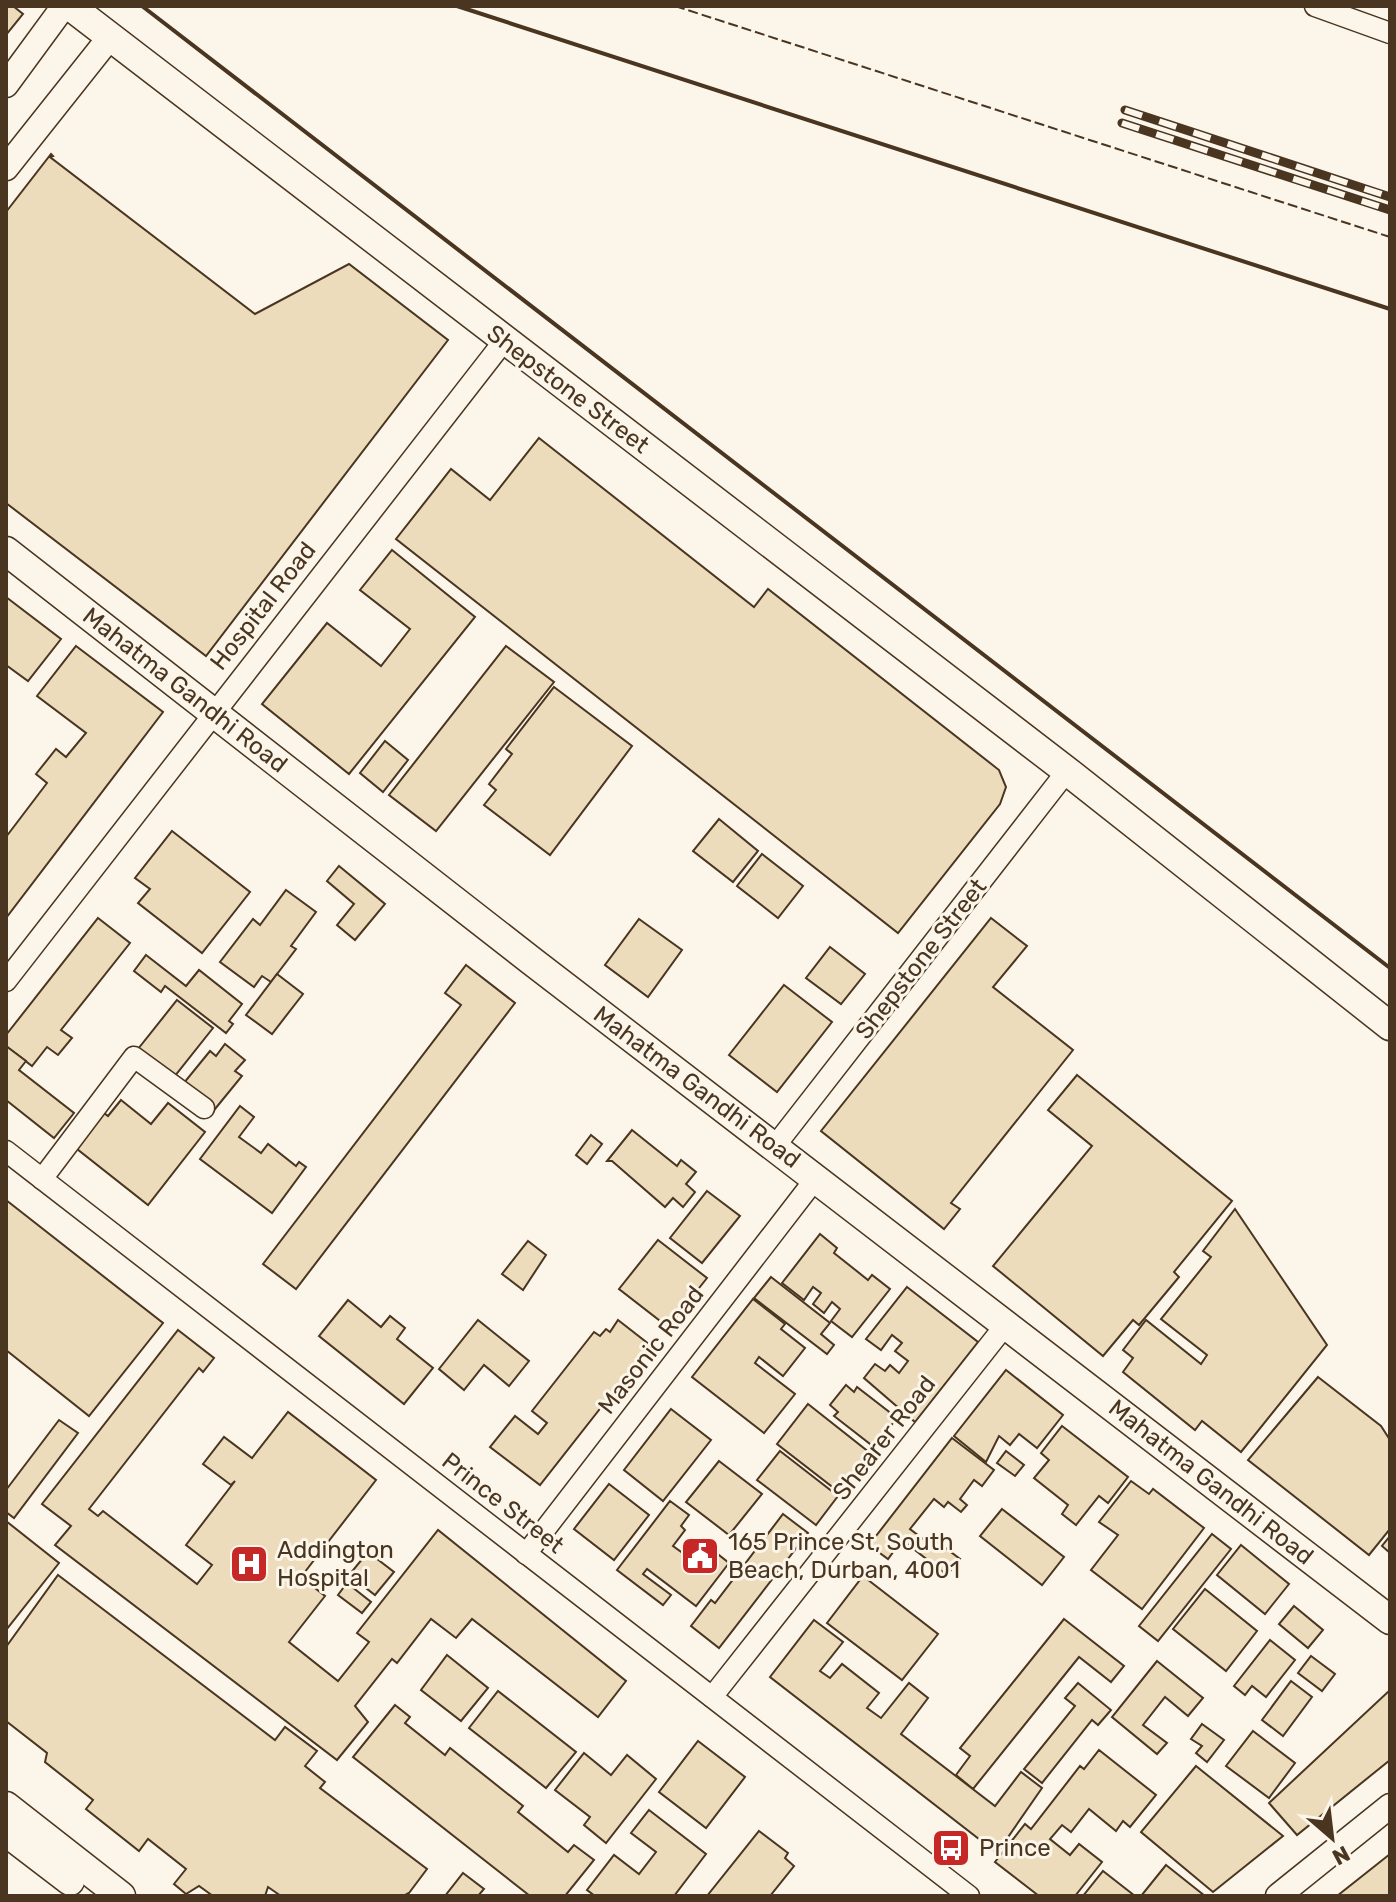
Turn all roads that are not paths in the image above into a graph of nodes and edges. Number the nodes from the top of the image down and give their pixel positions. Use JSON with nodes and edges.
{"nodes":[{"id":1,"x":67,"y":6,"type":"edge"},
{"id":2,"x":1315,"y":6,"type":"edge"},
{"id":3,"x":1387,"y":29,"type":"edge"},
{"id":4,"x":110,"y":37,"type":"junction"},
{"id":5,"x":6,"y":85,"type":"edge"},
{"id":6,"x":9,"y":159,"type":"edge"},
{"id":7,"x":504,"y":341,"type":"junction"},
{"id":8,"x":6,"y":551,"type":"edge"},
{"id":9,"x":212,"y":712,"type":"junction"},
{"id":10,"x":1067,"y":771,"type":"junction"},
{"id":11,"x":6,"y":981,"type":"edge"},
{"id":12,"x":1390,"y":1026,"type":"edge"},
{"id":13,"x":204,"y":1108,"type":"dead end"},
{"id":14,"x":775,"y":1146,"type":"junction"},
{"id":15,"x":6,"y":1151,"type":"edge"},
{"id":16,"x":816,"y":1178,"type":"junction"},
{"id":17,"x":42,"y":1179,"type":"junction"},
{"id":18,"x":1007,"y":1323,"type":"junction"},
{"id":19,"x":526,"y":1554,"type":"junction"},
{"id":20,"x":1390,"y":1620,"type":"edge"},
{"id":21,"x":712,"y":1697,"type":"junction"},
{"id":22,"x":6,"y":1806,"type":"edge"},
{"id":23,"x":1390,"y":1806,"type":"edge"},
{"id":24,"x":6,"y":1832,"type":"edge"},
{"id":25,"x":89,"y":1896,"type":"edge"},
{"id":26,"x":121,"y":1896,"type":"edge"},
{"id":27,"x":969,"y":1896,"type":"edge"},
{"id":28,"x":1278,"y":1896,"type":"edge"}],
"edges":[{"from":1,"to":4,"type":"main road","name":"Shepstone Street"},
{"from":1,"to":5,"type":"street"},
{"from":2,"to":3,"type":"street"},
{"from":4,"to":6,"type":"street"},
{"from":4,"to":7,"type":"main road","name":"Shepstone Street"},
{"from":7,"to":9,"type":"street","name":"Hospital Road"},
{"from":7,"to":10,"type":"main road","name":"Shepstone Street"},
{"from":8,"to":9,"type":"main road","name":"Mahatma Gandhi Road"},
{"from":9,"to":11,"type":"street","name":"Hospital Road"},
{"from":9,"to":14,"type":"main road","name":"Mahatma Gandhi Road"},
{"from":10,"to":12,"type":"main road","name":"Shepstone Street"},
{"from":10,"to":14,"type":"street","name":"Shepstone Street"},
{"from":13,"to":17,"type":"street"},
{"from":14,"to":16,"type":"main road","name":"Mahatma Gandhi Road"},
{"from":15,"to":17,"type":"street","name":"Prince Street"},
{"from":16,"to":18,"type":"main road","name":"Mahatma Gandhi Road"},
{"from":16,"to":19,"type":"street","name":"Masonic Road"},
{"from":17,"to":19,"type":"street","name":"Prince Street"},
{"from":18,"to":20,"type":"main road","name":"Mahatma Gandhi Road"},
{"from":18,"to":21,"type":"street","name":"Shearer Road"},
{"from":19,"to":21,"type":"street","name":"Prince Street"},
{"from":21,"to":27,"type":"street","name":"Prince Street"},
{"from":22,"to":26,"type":"main road"},
{"from":23,"to":28,"type":"street"},
{"from":24,"to":25,"type":"main road"}]}
